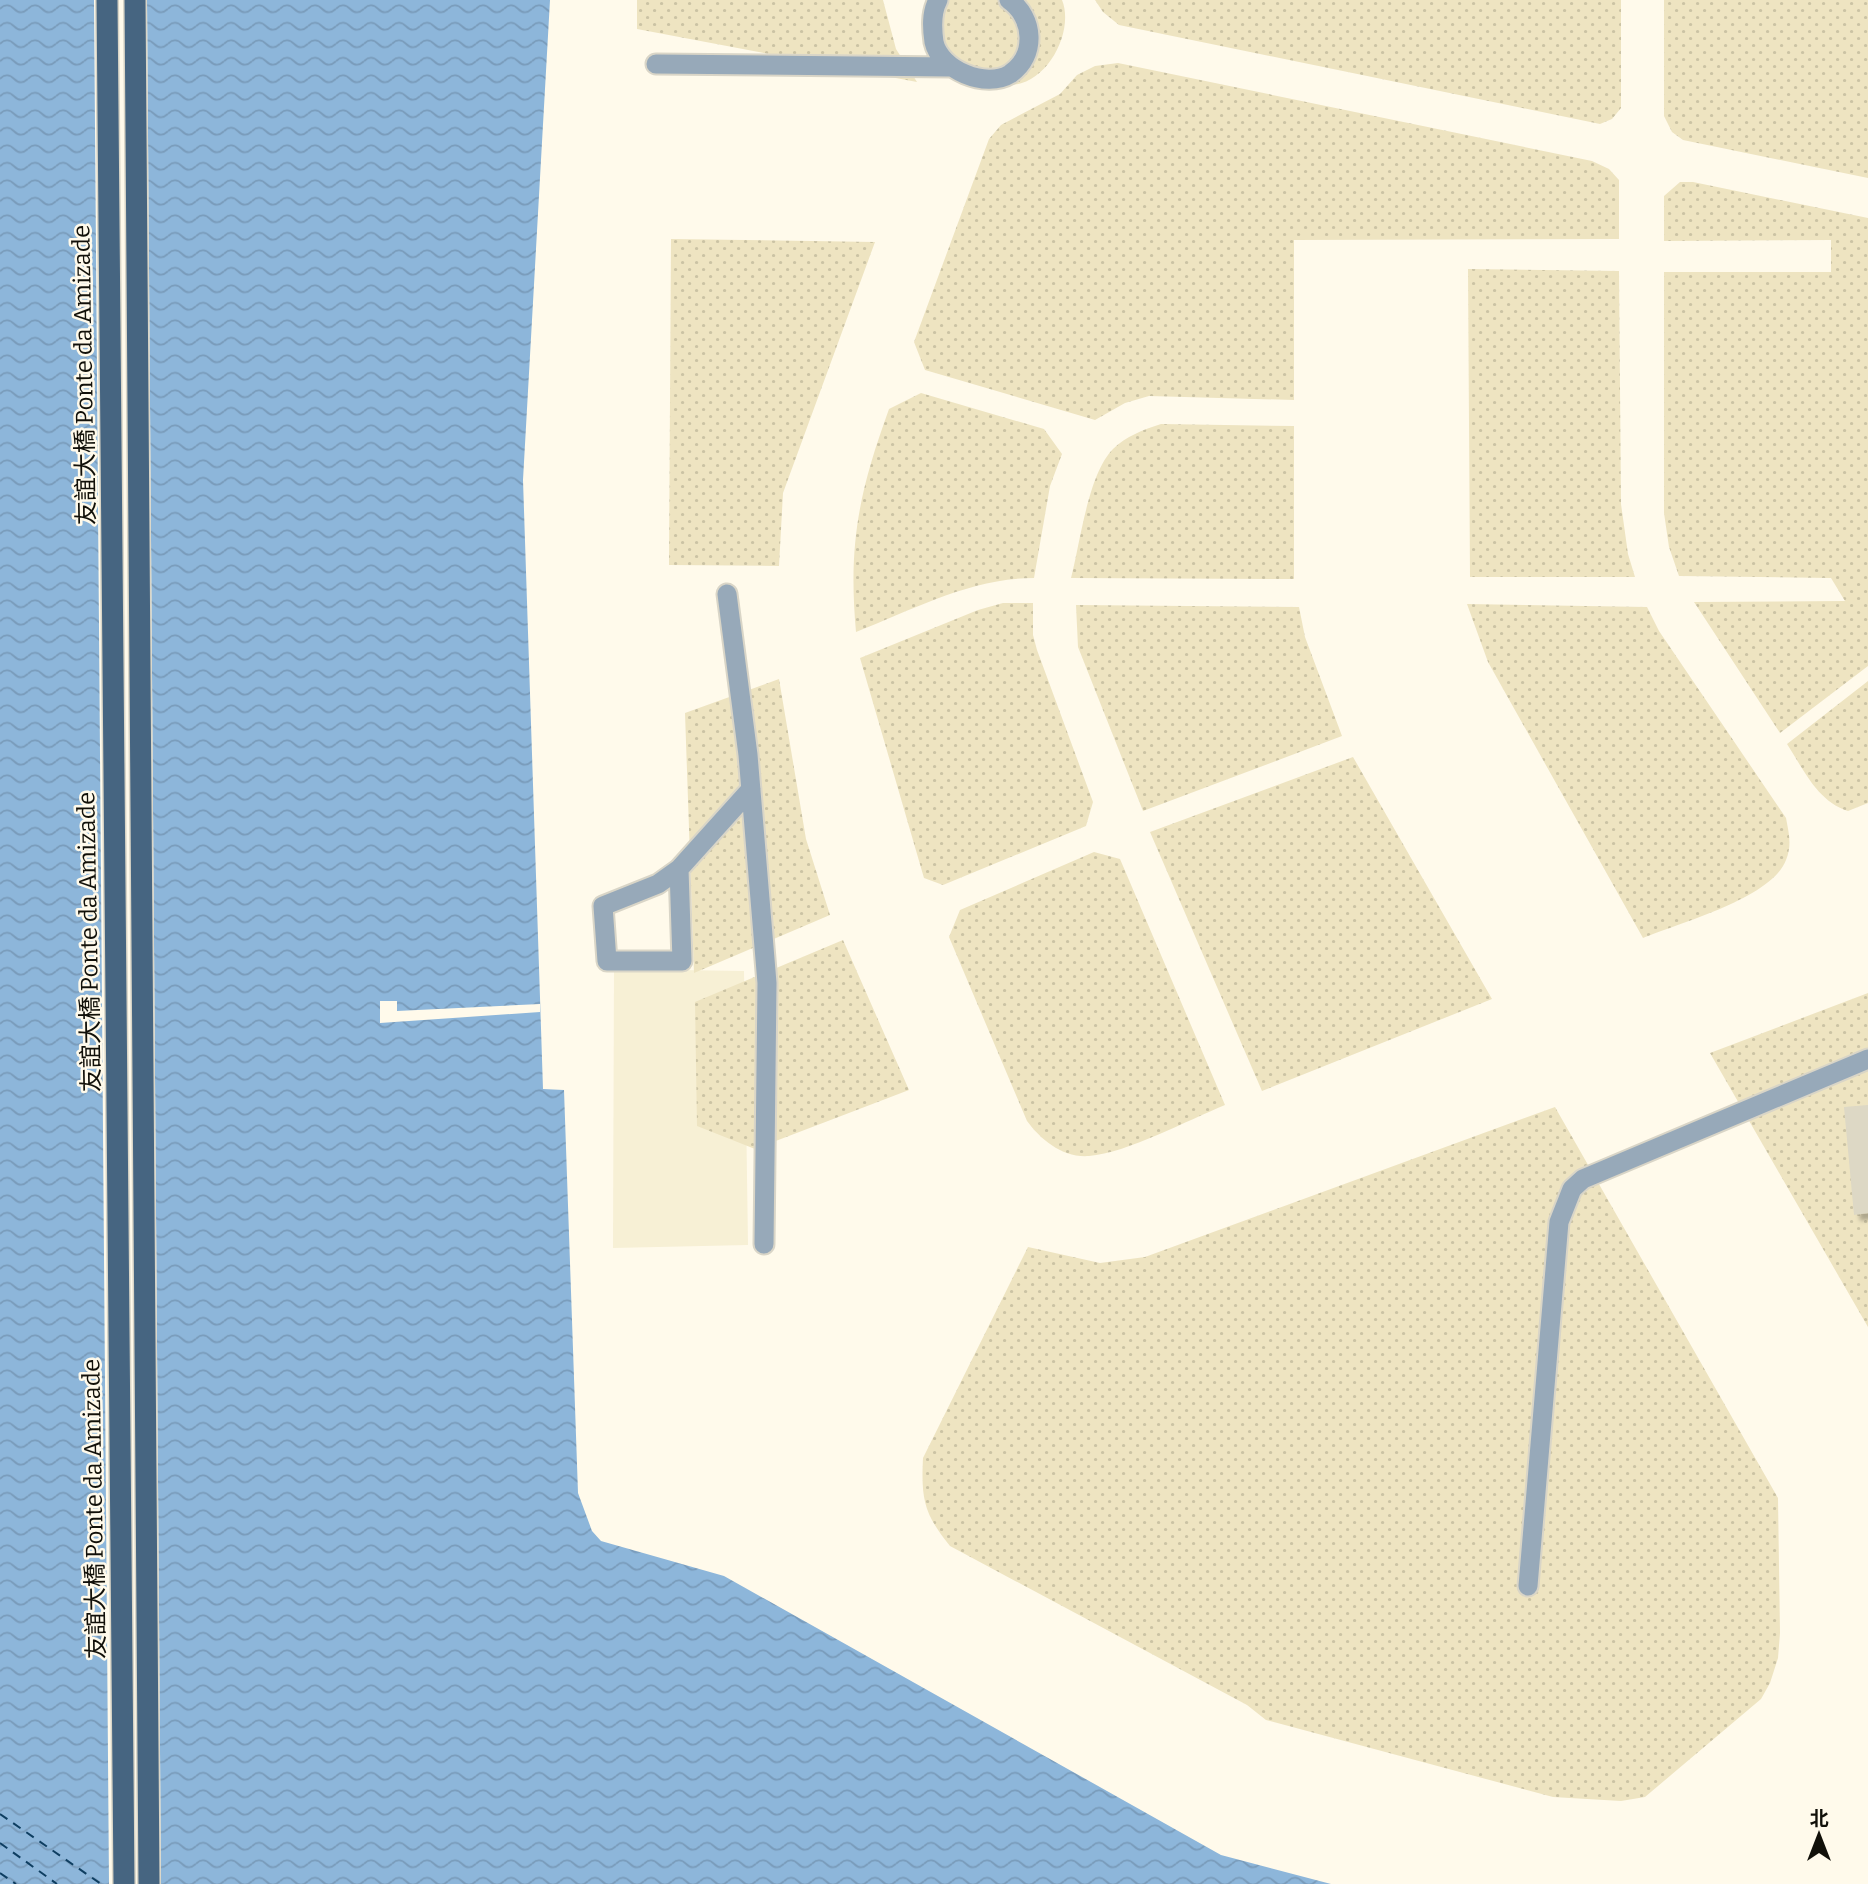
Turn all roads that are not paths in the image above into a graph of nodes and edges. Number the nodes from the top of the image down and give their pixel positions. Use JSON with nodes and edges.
{"nodes":[{"id":1,"x":107,"y":0,"type":"edge"},
{"id":2,"x":135,"y":0,"type":"edge"},
{"id":3,"x":939,"y":0,"type":"edge"},
{"id":4,"x":1009,"y":0,"type":"edge"},
{"id":5,"x":656,"y":64,"type":"dead end"},
{"id":6,"x":950,"y":67,"type":"junction"},
{"id":7,"x":727,"y":594,"type":"dead end"},
{"id":8,"x":751,"y":789,"type":"junction"},
{"id":9,"x":679,"y":869,"type":"junction"},
{"id":10,"x":1868,"y":1059,"type":"edge"},
{"id":11,"x":764,"y":1244,"type":"dead end"},
{"id":12,"x":1528,"y":1586,"type":"dead end"},
{"id":13,"x":124,"y":1884,"type":"edge"},
{"id":14,"x":149,"y":1884,"type":"edge"}],
"edges":[{"from":1,"to":13,"type":"main road","name":"友誼大橋 Ponte da Amizade"},
{"from":2,"to":14,"type":"main road","name":"友誼大橋 Ponte da Amizade"},
{"from":3,"to":6,"type":"street"},
{"from":4,"to":6,"type":"street"},
{"from":5,"to":6,"type":"street"},
{"from":7,"to":8,"type":"street"},
{"from":8,"to":9,"type":"street"},
{"from":8,"to":11,"type":"street"},
{"from":9,"to":9,"type":"street"},
{"from":10,"to":12,"type":"street"}]}
